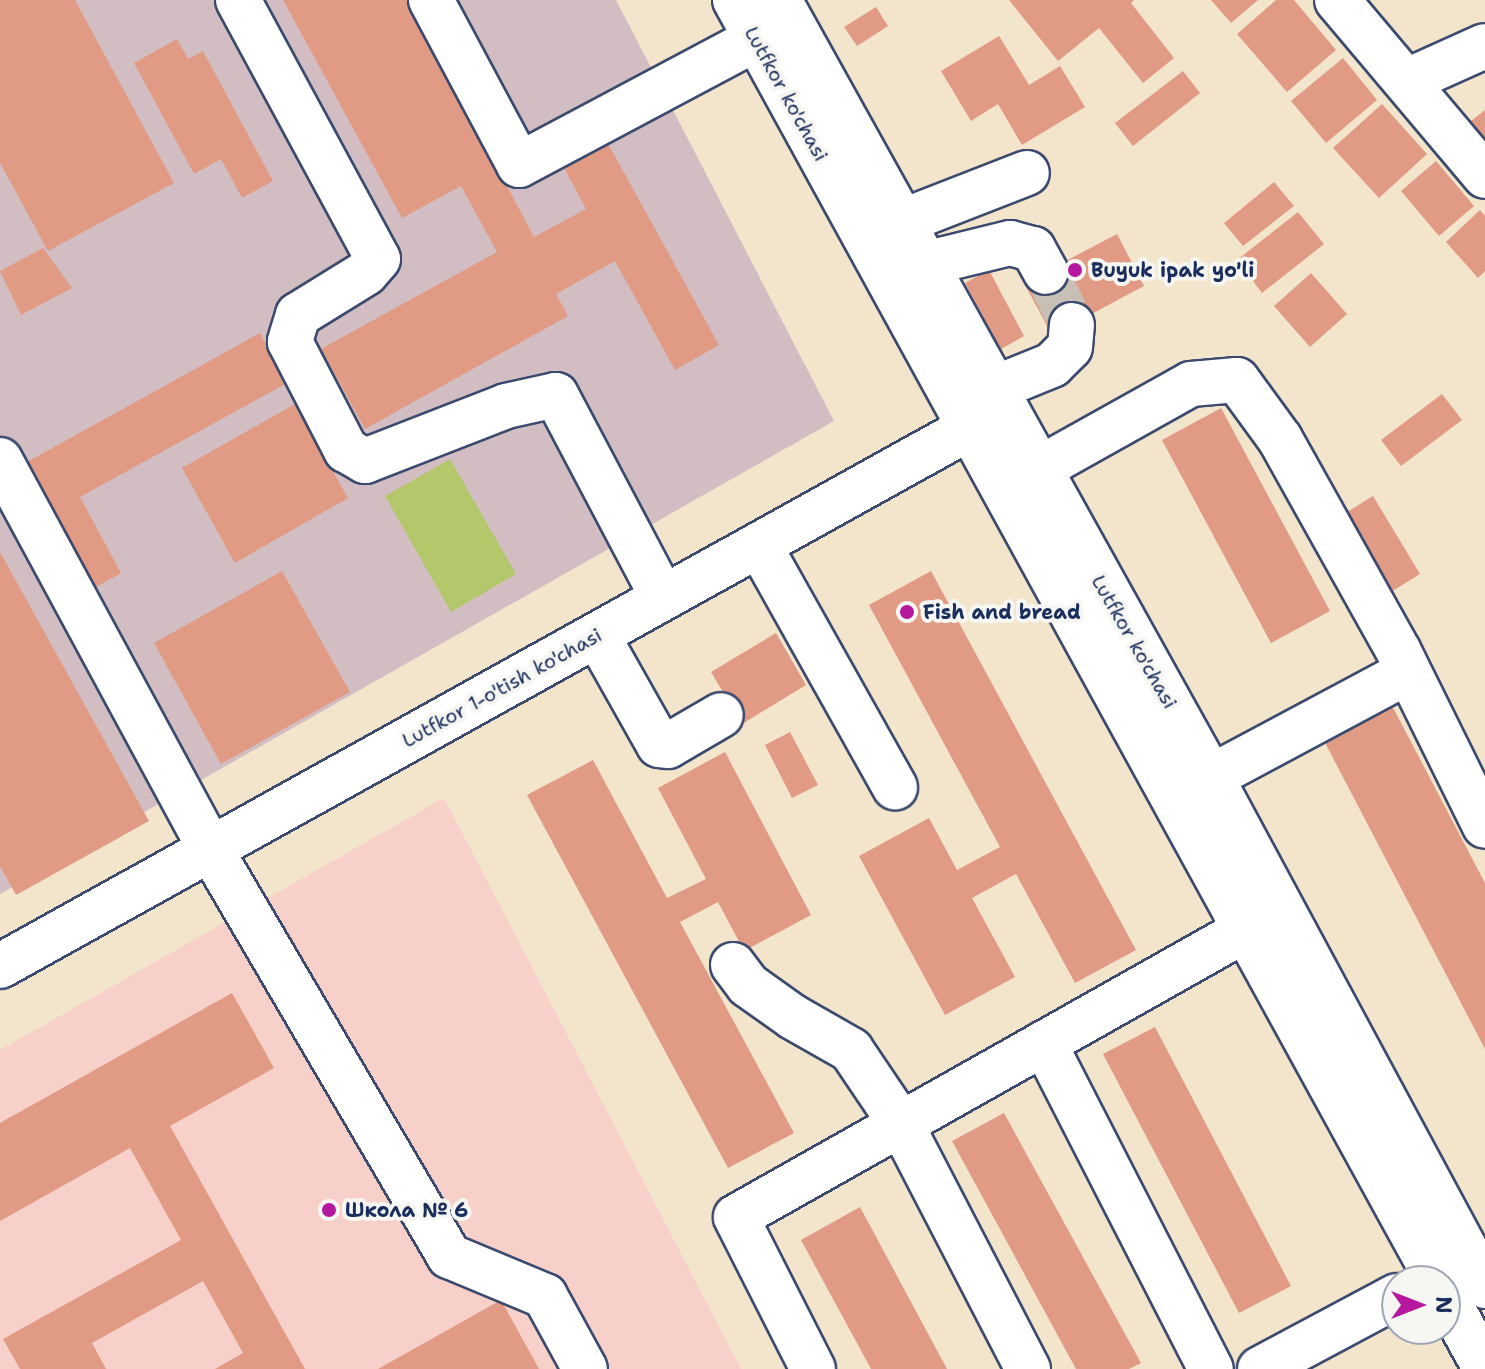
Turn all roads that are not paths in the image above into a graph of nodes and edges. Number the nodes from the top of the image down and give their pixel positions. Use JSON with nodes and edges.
{"nodes":[{"id":1,"x":238,"y":0,"type":"edge"},
{"id":2,"x":431,"y":0,"type":"edge"},
{"id":3,"x":735,"y":0,"type":"edge"},
{"id":4,"x":779,"y":0,"type":"edge"},
{"id":5,"x":1337,"y":0,"type":"edge"},
{"id":6,"x":756,"y":39,"type":"junction"},
{"id":7,"x":1485,"y":46,"type":"edge"},
{"id":8,"x":1407,"y":81,"type":"junction"},
{"id":9,"x":1027,"y":173,"type":"dead end"},
{"id":10,"x":1485,"y":176,"type":"edge"},
{"id":11,"x":901,"y":222,"type":"junction"},
{"id":12,"x":924,"y":264,"type":"junction"},
{"id":13,"x":1046,"y":272,"type":"tunnel mouth"},
{"id":14,"x":1072,"y":325,"type":"dead end"},
{"id":15,"x":988,"y":409,"type":"junction"},
{"id":16,"x":0,"y":460,"type":"edge"},
{"id":17,"x":1037,"y":470,"type":"junction"},
{"id":18,"x":759,"y":545,"type":"junction"},
{"id":19,"x":663,"y":598,"type":"junction"},
{"id":20,"x":597,"y":635,"type":"junction"},
{"id":21,"x":1408,"y":672,"type":"junction"},
{"id":22,"x":721,"y":715,"type":"dead end"},
{"id":23,"x":1211,"y":777,"type":"junction"},
{"id":24,"x":895,"y":787,"type":"dead end"},
{"id":25,"x":1485,"y":826,"type":"edge"},
{"id":26,"x":211,"y":850,"type":"junction"},
{"id":27,"x":1261,"y":921,"type":"junction"},
{"id":28,"x":733,"y":965,"type":"dead end"},
{"id":29,"x":0,"y":966,"type":"edge"},
{"id":30,"x":1044,"y":1043,"type":"junction"},
{"id":31,"x":901,"y":1124,"type":"junction"},
{"id":32,"x":1437,"y":1265,"type":"edge"},
{"id":33,"x":1461,"y":1315,"type":"edge"},
{"id":34,"x":1381,"y":1318,"type":"edge"},
{"id":35,"x":1485,"y":1368,"type":"edge"},
{"id":36,"x":585,"y":1369,"type":"edge"},
{"id":37,"x":813,"y":1369,"type":"edge"},
{"id":38,"x":1028,"y":1369,"type":"edge"},
{"id":39,"x":1211,"y":1369,"type":"edge"},
{"id":40,"x":1260,"y":1369,"type":"edge"}],
"edges":[{"from":1,"to":19,"type":"main road"},
{"from":2,"to":6,"type":"main road"},
{"from":3,"to":6,"type":"main road","name":"Lutfkor ko'chasi"},
{"from":4,"to":11,"type":"main road","name":"Lutfkor ko'chasi"},
{"from":5,"to":8,"type":"main road"},
{"from":6,"to":15,"type":"main road","name":"Lutfkor ko'chasi"},
{"from":7,"to":8,"type":"main road"},
{"from":8,"to":10,"type":"main road"},
{"from":9,"to":11,"type":"main road"},
{"from":11,"to":12,"type":"main road","name":"Lutfkor ko'chasi"},
{"from":12,"to":13,"type":"main road"},
{"from":12,"to":15,"type":"main road","name":"Lutfkor ko'chasi"},
{"from":14,"to":15,"type":"main road","name":"Lutfkor 1-o'tish ko'chasi"},
{"from":15,"to":17,"type":"main road","name":"Lutfkor ko'chasi"},
{"from":15,"to":18,"type":"main road","name":"Lutfkor 1-o'tish ko'chasi"},
{"from":15,"to":27,"type":"main road","name":"Lutfkor ko'chasi"},
{"from":16,"to":26,"type":"main road"},
{"from":17,"to":21,"type":"main road"},
{"from":17,"to":23,"type":"main road","name":"Lutfkor ko'chasi"},
{"from":18,"to":19,"type":"main road","name":"Lutfkor 1-o'tish ko'chasi"},
{"from":18,"to":24,"type":"main road"},
{"from":19,"to":20,"type":"main road","name":"Lutfkor 1-o'tish ko'chasi"},
{"from":20,"to":22,"type":"main road"},
{"from":20,"to":26,"type":"main road","name":"Lutfkor 1-o'tish ko'chasi"},
{"from":21,"to":23,"type":"main road"},
{"from":21,"to":25,"type":"main road"},
{"from":23,"to":27,"type":"main road","name":"Lutfkor ko'chasi"},
{"from":26,"to":29,"type":"main road","name":"Lutfkor 1-o'tish ko'chasi"},
{"from":26,"to":36,"type":"main road"},
{"from":27,"to":30,"type":"main road"},
{"from":27,"to":32,"type":"main road","name":"Lutfkor ko'chasi"},
{"from":28,"to":31,"type":"main road"},
{"from":30,"to":31,"type":"main road"},
{"from":30,"to":39,"type":"main road"},
{"from":31,"to":37,"type":"main road"},
{"from":31,"to":38,"type":"main road"},
{"from":33,"to":35,"type":"main road","name":"Lutfkor ko'chasi"},
{"from":34,"to":40,"type":"main road"}]}
